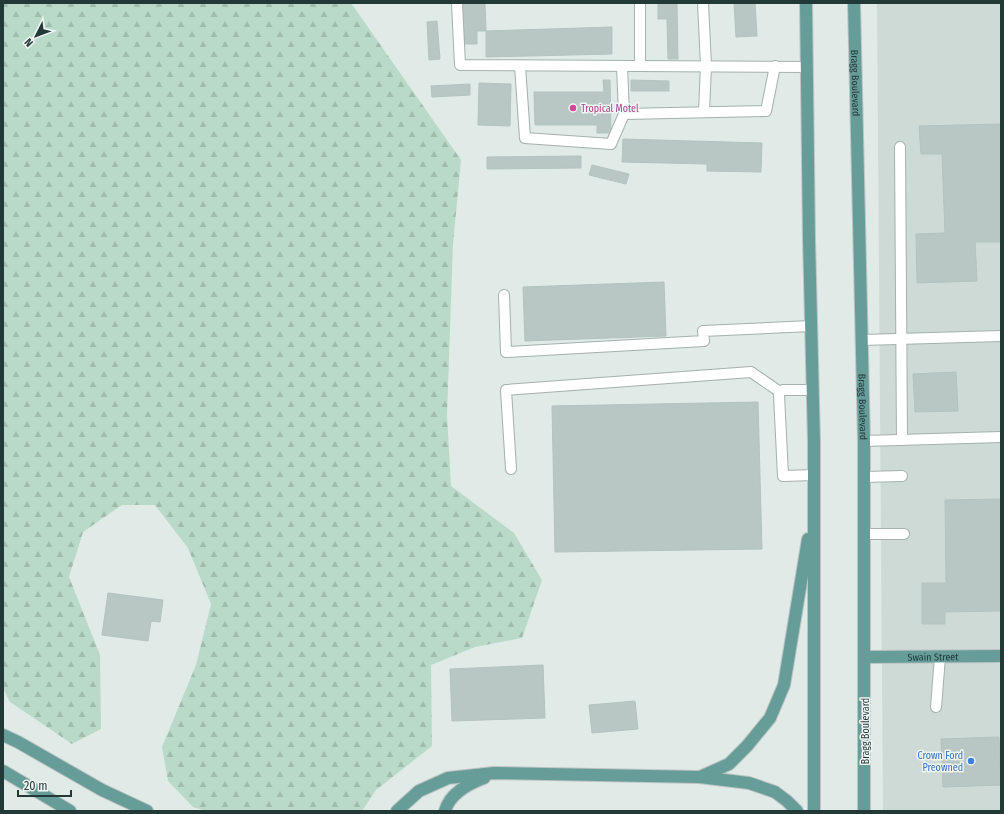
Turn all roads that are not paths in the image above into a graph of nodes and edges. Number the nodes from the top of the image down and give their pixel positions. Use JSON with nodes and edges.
{"nodes":[{"id":1,"x":457,"y":3,"type":"edge"},
{"id":2,"x":640,"y":3,"type":"edge"},
{"id":3,"x":703,"y":3,"type":"edge"},
{"id":4,"x":806,"y":3,"type":"edge"},
{"id":5,"x":854,"y":3,"type":"edge"},
{"id":6,"x":520,"y":66,"type":"junction"},
{"id":7,"x":622,"y":66,"type":"junction"},
{"id":8,"x":640,"y":66,"type":"junction"},
{"id":9,"x":706,"y":66,"type":"junction"},
{"id":10,"x":775,"y":66,"type":"junction"},
{"id":11,"x":806,"y":66,"type":"junction"},
{"id":12,"x":704,"y":112,"type":"junction"},
{"id":13,"x":624,"y":114,"type":"junction"},
{"id":14,"x":900,"y":147,"type":"dead end"},
{"id":15,"x":504,"y":295,"type":"dead end"},
{"id":16,"x":811,"y":326,"type":"junction"},
{"id":17,"x":1001,"y":336,"type":"edge"},
{"id":18,"x":901,"y":339,"type":"junction"},
{"id":19,"x":862,"y":340,"type":"junction"},
{"id":20,"x":813,"y":390,"type":"junction"},
{"id":21,"x":780,"y":392,"type":"junction"},
{"id":22,"x":1001,"y":437,"type":"edge"},
{"id":23,"x":902,"y":440,"type":"junction"},
{"id":24,"x":864,"y":441,"type":"junction"},
{"id":25,"x":511,"y":469,"type":"dead end"},
{"id":26,"x":814,"y":475,"type":"junction"},
{"id":27,"x":902,"y":476,"type":"dead end"},
{"id":28,"x":865,"y":477,"type":"junction"},
{"id":29,"x":814,"y":505,"type":"junction"},
{"id":30,"x":865,"y":534,"type":"junction"},
{"id":31,"x":904,"y":534,"type":"dead end"},
{"id":32,"x":1001,"y":656,"type":"edge"},
{"id":33,"x":940,"y":657,"type":"junction"},
{"id":34,"x":865,"y":658,"type":"junction"},
{"id":35,"x":936,"y":707,"type":"dead end"},
{"id":36,"x":3,"y":735,"type":"edge"},
{"id":37,"x":3,"y":771,"type":"edge"},
{"id":38,"x":494,"y":773,"type":"junction"},
{"id":39,"x":699,"y":777,"type":"junction"},
{"id":40,"x":56,"y":808,"type":"edge"},
{"id":41,"x":70,"y":811,"type":"edge"},
{"id":42,"x":147,"y":811,"type":"edge"},
{"id":43,"x":397,"y":811,"type":"edge"},
{"id":44,"x":445,"y":811,"type":"edge"},
{"id":45,"x":797,"y":811,"type":"edge"},
{"id":46,"x":814,"y":811,"type":"edge"},
{"id":47,"x":864,"y":811,"type":"edge"}],
"edges":[{"from":1,"to":6,"type":"lane"},
{"from":2,"to":8,"type":"lane"},
{"from":3,"to":9,"type":"lane"},
{"from":4,"to":11,"type":"main road"},
{"from":5,"to":19,"type":"main road","name":"Bragg Boulevard"},
{"from":6,"to":7,"type":"lane"},
{"from":6,"to":13,"type":"lane"},
{"from":7,"to":8,"type":"lane"},
{"from":7,"to":13,"type":"lane"},
{"from":8,"to":9,"type":"lane"},
{"from":9,"to":10,"type":"lane"},
{"from":9,"to":12,"type":"lane"},
{"from":10,"to":11,"type":"lane"},
{"from":10,"to":12,"type":"lane"},
{"from":11,"to":16,"type":"main road"},
{"from":12,"to":13,"type":"lane"},
{"from":14,"to":18,"type":"lane"},
{"from":15,"to":16,"type":"lane"},
{"from":16,"to":20,"type":"main road"},
{"from":17,"to":18,"type":"lane"},
{"from":18,"to":19,"type":"lane"},
{"from":18,"to":23,"type":"lane"},
{"from":19,"to":24,"type":"main road","name":"Bragg Boulevard"},
{"from":20,"to":21,"type":"lane"},
{"from":20,"to":26,"type":"main road"},
{"from":21,"to":25,"type":"lane"},
{"from":21,"to":26,"type":"lane"},
{"from":22,"to":23,"type":"lane"},
{"from":23,"to":24,"type":"lane"},
{"from":24,"to":28,"type":"main road","name":"Bragg Boulevard"},
{"from":26,"to":29,"type":"main road"},
{"from":27,"to":28,"type":"lane"},
{"from":28,"to":30,"type":"main road","name":"Bragg Boulevard"},
{"from":29,"to":39,"type":"main road"},
{"from":29,"to":46,"type":"main road"},
{"from":30,"to":31,"type":"lane"},
{"from":30,"to":34,"type":"main road","name":"Bragg Boulevard"},
{"from":32,"to":33,"type":"main road","name":"Swain Street"},
{"from":33,"to":34,"type":"main road","name":"Swain Street"},
{"from":33,"to":35,"type":"lane"},
{"from":34,"to":47,"type":"main road","name":"Bragg Boulevard"},
{"from":36,"to":42,"type":"main road"},
{"from":37,"to":40,"type":"main road"},
{"from":38,"to":39,"type":"main road"},
{"from":38,"to":43,"type":"main road"},
{"from":38,"to":44,"type":"main road"},
{"from":39,"to":45,"type":"main road"},
{"from":40,"to":41,"type":"main road"}]}
